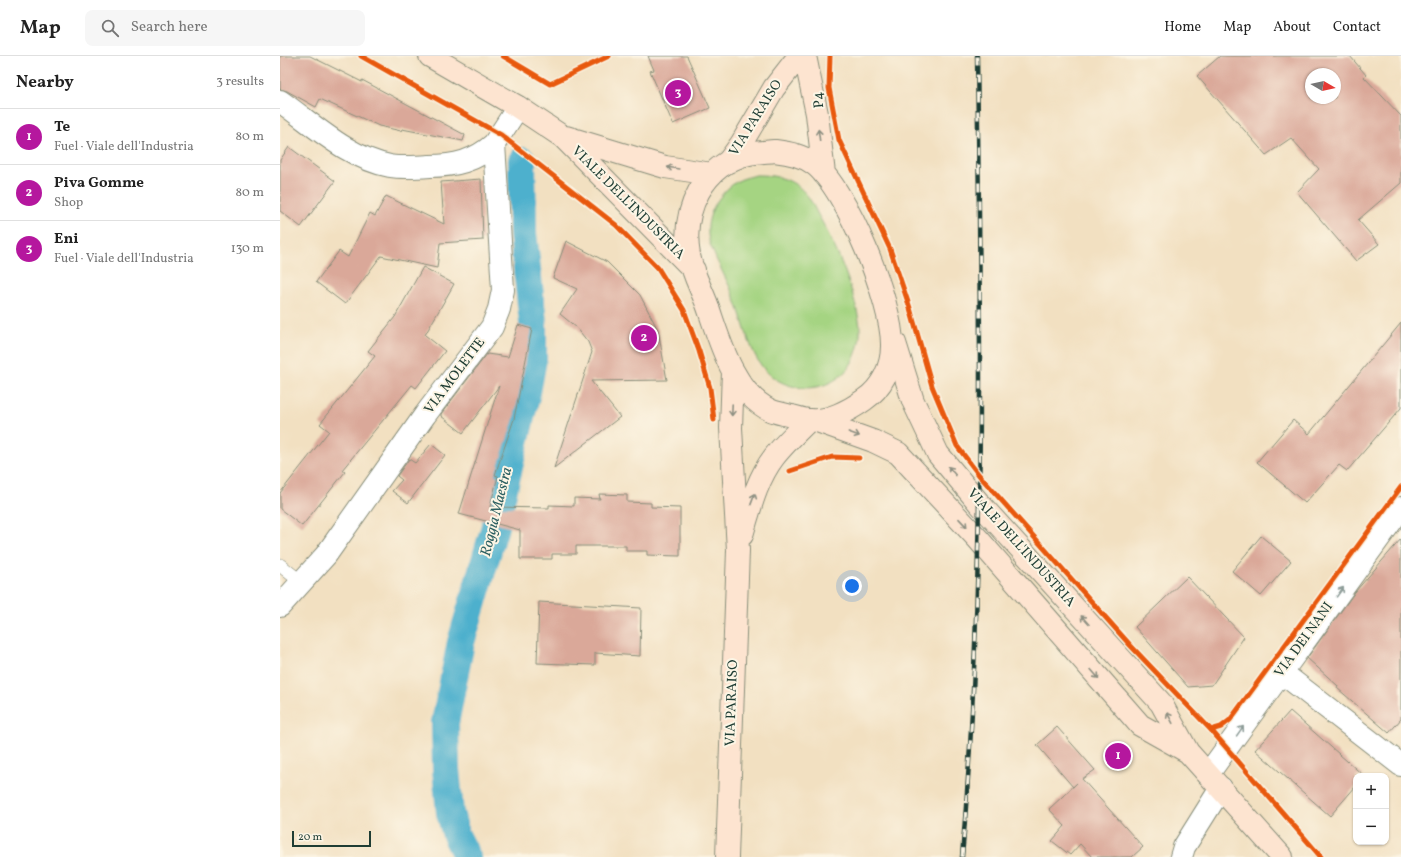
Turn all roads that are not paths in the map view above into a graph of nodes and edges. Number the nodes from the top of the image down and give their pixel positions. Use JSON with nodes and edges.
{"nodes":[{"id":1,"x":430,"y":56,"type":"edge"},
{"id":2,"x":799,"y":56,"type":"edge"},
{"id":3,"x":805,"y":56,"type":"edge"},
{"id":4,"x":280,"y":101,"type":"edge"},
{"id":5,"x":518,"y":107,"type":"junction"},
{"id":6,"x":563,"y":137,"type":"junction"},
{"id":7,"x":494,"y":144,"type":"junction"},
{"id":8,"x":720,"y":168,"type":"junction"},
{"id":9,"x":824,"y":174,"type":"junction"},
{"id":10,"x":694,"y":270,"type":"junction"},
{"id":11,"x":890,"y":323,"type":"junction"},
{"id":12,"x":733,"y":371,"type":"junction"},
{"id":13,"x":813,"y":421,"type":"junction"},
{"id":14,"x":1401,"y":508,"type":"edge"},
{"id":15,"x":738,"y":550,"type":"junction"},
{"id":16,"x":280,"y":565,"type":"edge"},
{"id":17,"x":301,"y":582,"type":"junction"},
{"id":18,"x":280,"y":606,"type":"edge"},
{"id":19,"x":1281,"y":672,"type":"junction"},
{"id":20,"x":1188,"y":752,"type":"junction"},
{"id":21,"x":1401,"y":765,"type":"edge"},
{"id":22,"x":1214,"y":781,"type":"junction"},
{"id":23,"x":727,"y":857,"type":"edge"},
{"id":24,"x":1181,"y":857,"type":"edge"},
{"id":25,"x":1282,"y":857,"type":"edge"}],
"edges":[{"from":1,"to":5,"type":"main road","name":"VIALE DELL'INDUSTRIA"},
{"from":2,"to":8,"type":"main road","name":"VIA PARAISO"},
{"from":9,"to":3,"type":"main road","one_way":true},
{"from":4,"to":7,"type":"street"},
{"from":5,"to":6,"type":"main road","name":"VIALE DELL'INDUSTRIA"},
{"from":5,"to":7,"type":"street"},
{"from":8,"to":6,"type":"main road","name":"VIALE DELL'INDUSTRIA","one_way":true},
{"from":6,"to":10,"type":"main road","name":"VIALE DELL'INDUSTRIA"},
{"from":7,"to":17,"type":"street","name":"VIA MOLETTE"},
{"from":8,"to":9,"type":"main road"},
{"from":8,"to":10,"type":"main road","name":"VIA PARAISO"},
{"from":9,"to":11,"type":"main road"},
{"from":10,"to":12,"type":"main road","name":"VIALE DELL'INDUSTRIA"},
{"from":11,"to":13,"type":"main road"},
{"from":20,"to":11,"type":"main road","name":"VIALE DELL'INDUSTRIA","one_way":true},
{"from":12,"to":13,"type":"main road","name":"VIALE DELL'INDUSTRIA"},
{"from":12,"to":15,"type":"main road","name":"VIA PARAISO","one_way":true},
{"from":15,"to":13,"type":"main road","name":"VIA PARAISO","one_way":true},
{"from":13,"to":20,"type":"main road","name":"VIALE DELL'INDUSTRIA","one_way":true},
{"from":19,"to":14,"type":"street","name":"VIA DEI NANI","one_way":true},
{"from":15,"to":23,"type":"main road","name":"VIA PARAISO"},
{"from":16,"to":17,"type":"lane"},
{"from":17,"to":18,"type":"street","name":"VIA MOLETTE"},
{"from":19,"to":21,"type":"street"},
{"from":22,"to":19,"type":"street","name":"VIA DEI NANI","one_way":true},
{"from":20,"to":22,"type":"main road","name":"VIALE DELL'INDUSTRIA"},
{"from":22,"to":24,"type":"street","name":"VIA DEI NANI"},
{"from":22,"to":25,"type":"main road","name":"VIALE DELL'INDUSTRIA"}]}
